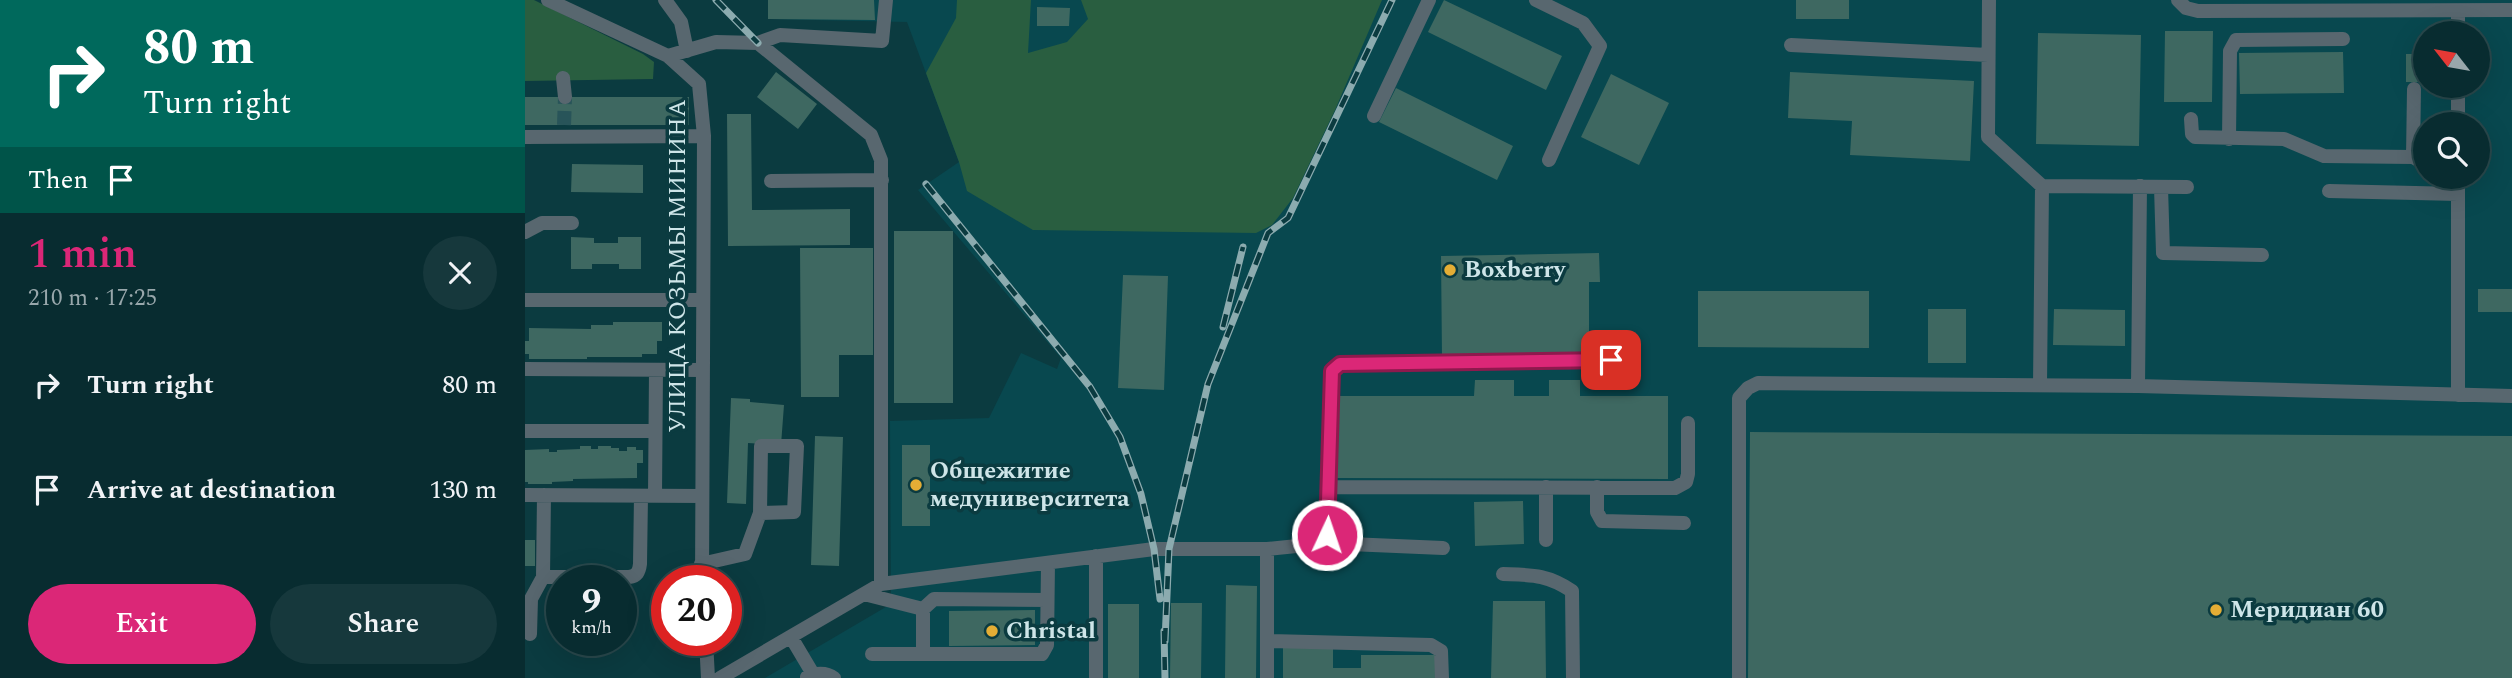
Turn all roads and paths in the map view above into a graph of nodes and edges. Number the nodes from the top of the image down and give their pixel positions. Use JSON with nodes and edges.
{"nodes":[{"id":1,"x":548,"y":0,"type":"edge"},
{"id":2,"x":665,"y":0,"type":"edge"},
{"id":3,"x":886,"y":0,"type":"edge"},
{"id":4,"x":1429,"y":0,"type":"edge"},
{"id":5,"x":1536,"y":0,"type":"edge"},
{"id":6,"x":1989,"y":0,"type":"edge"},
{"id":7,"x":2178,"y":0,"type":"edge"},
{"id":8,"x":2372,"y":5,"type":"edge"},
{"id":9,"x":2458,"y":10,"type":"junction"},
{"id":10,"x":2512,"y":10,"type":"edge"},
{"id":11,"x":2458,"y":21,"type":"edge"},
{"id":12,"x":2343,"y":39,"type":"dead end"},
{"id":13,"x":758,"y":43,"type":"junction"},
{"id":14,"x":1791,"y":44,"type":"dead end"},
{"id":15,"x":687,"y":51,"type":"junction"},
{"id":16,"x":1989,"y":55,"type":"junction"},
{"id":17,"x":668,"y":56,"type":"junction"},
{"id":18,"x":563,"y":78,"type":"dead end"},
{"id":19,"x":565,"y":97,"type":"tunnel mouth"},
{"id":20,"x":1374,"y":116,"type":"dead end"},
{"id":21,"x":2191,"y":118,"type":"dead end"},
{"id":22,"x":704,"y":136,"type":"junction"},
{"id":23,"x":525,"y":137,"type":"edge"},
{"id":24,"x":2229,"y":139,"type":"junction"},
{"id":25,"x":1549,"y":160,"type":"dead end"},
{"id":26,"x":2413,"y":161,"type":"edge"},
{"id":27,"x":881,"y":180,"type":"junction"},
{"id":28,"x":772,"y":181,"type":"dead end"},
{"id":29,"x":2042,"y":186,"type":"junction"},
{"id":30,"x":2140,"y":186,"type":"junction"},
{"id":31,"x":2413,"y":186,"type":"edge"},
{"id":32,"x":2161,"y":187,"type":"junction"},
{"id":33,"x":2187,"y":187,"type":"dead end"},
{"id":34,"x":2455,"y":189,"type":"edge"},
{"id":35,"x":2329,"y":191,"type":"dead end"},
{"id":36,"x":572,"y":223,"type":"dead end"},
{"id":37,"x":525,"y":232,"type":"edge"},
{"id":38,"x":2262,"y":255,"type":"dead end"},
{"id":39,"x":525,"y":300,"type":"edge"},
{"id":40,"x":703,"y":300,"type":"junction"},
{"id":41,"x":1611,"y":360,"type":"dead end"},
{"id":42,"x":525,"y":369,"type":"edge"},
{"id":43,"x":656,"y":370,"type":"junction"},
{"id":44,"x":702,"y":370,"type":"junction"},
{"id":45,"x":2040,"y":385,"type":"junction"},
{"id":46,"x":2138,"y":386,"type":"junction"},
{"id":47,"x":2458,"y":394,"type":"junction"},
{"id":48,"x":2512,"y":396,"type":"edge"},
{"id":49,"x":1688,"y":423,"type":"dead end"},
{"id":50,"x":525,"y":430,"type":"edge"},
{"id":51,"x":655,"y":431,"type":"junction"},
{"id":52,"x":1329,"y":486,"type":"junction"},
{"id":53,"x":1546,"y":487,"type":"junction"},
{"id":54,"x":1597,"y":487,"type":"junction"},
{"id":55,"x":525,"y":495,"type":"edge"},
{"id":56,"x":544,"y":495,"type":"junction"},
{"id":57,"x":648,"y":496,"type":"junction"},
{"id":58,"x":702,"y":496,"type":"junction"},
{"id":59,"x":760,"y":513,"type":"junction"},
{"id":60,"x":1684,"y":523,"type":"dead end"},
{"id":61,"x":1546,"y":540,"type":"dead end"},
{"id":62,"x":1326,"y":543,"type":"junction"},
{"id":63,"x":1443,"y":548,"type":"dead end"},
{"id":64,"x":1267,"y":550,"type":"junction"},
{"id":65,"x":1096,"y":556,"type":"junction"},
{"id":66,"x":1048,"y":562,"type":"junction"},
{"id":67,"x":701,"y":564,"type":"joint"},
{"id":68,"x":1503,"y":574,"type":"dead end"},
{"id":69,"x":543,"y":577,"type":"junction"},
{"id":70,"x":881,"y":584,"type":"junction"},
{"id":71,"x":864,"y":594,"type":"junction"},
{"id":72,"x":1047,"y":600,"type":"junction"},
{"id":73,"x":923,"y":609,"type":"junction"},
{"id":74,"x":530,"y":634,"type":"dead end"},
{"id":75,"x":791,"y":636,"type":"junction"},
{"id":76,"x":1267,"y":641,"type":"junction"},
{"id":77,"x":872,"y":654,"type":"dead end"},
{"id":78,"x":923,"y":654,"type":"junction"},
{"id":79,"x":707,"y":656,"type":"edge"},
{"id":80,"x":809,"y":676,"type":"edge"},
{"id":81,"x":708,"y":678,"type":"edge"},
{"id":82,"x":720,"y":678,"type":"edge"},
{"id":83,"x":834,"y":678,"type":"edge"},
{"id":84,"x":1096,"y":678,"type":"edge"},
{"id":85,"x":1267,"y":678,"type":"edge"},
{"id":86,"x":1442,"y":678,"type":"edge"},
{"id":87,"x":1573,"y":678,"type":"edge"},
{"id":88,"x":1739,"y":678,"type":"edge"}],
"edges":[{"from":1,"to":17,"type":"street","name":"УЛИЦА КОЗЬМЫ МИНИНА"},
{"from":2,"to":15,"type":"street"},
{"from":3,"to":13,"type":"street"},
{"from":4,"to":20,"type":"street"},
{"from":5,"to":25,"type":"street"},
{"from":6,"to":16,"type":"street"},
{"from":7,"to":8,"type":"street"},
{"from":8,"to":9,"type":"street"},
{"from":9,"to":10,"type":"street"},
{"from":9,"to":11,"type":"street"},
{"from":12,"to":24,"type":"street"},
{"from":13,"to":15,"type":"street"},
{"from":13,"to":27,"type":"street"},
{"from":14,"to":16,"type":"street"},
{"from":15,"to":17,"type":"street"},
{"from":16,"to":29,"type":"street"},
{"from":17,"to":22,"type":"street","name":"УЛИЦА КОЗЬМЫ МИНИНА"},
{"from":18,"to":19,"type":"street"},
{"from":21,"to":24,"type":"street"},
{"from":22,"to":23,"type":"street"},
{"from":22,"to":40,"type":"street","name":"УЛИЦА КОЗЬМЫ МИНИНА"},
{"from":24,"to":26,"type":"street"},
{"from":27,"to":28,"type":"street"},
{"from":27,"to":70,"type":"street"},
{"from":29,"to":30,"type":"street"},
{"from":29,"to":45,"type":"street"},
{"from":30,"to":32,"type":"street"},
{"from":30,"to":46,"type":"street"},
{"from":31,"to":35,"type":"street"},
{"from":32,"to":33,"type":"street"},
{"from":32,"to":38,"type":"street"},
{"from":34,"to":47,"type":"street"},
{"from":36,"to":37,"type":"street"},
{"from":39,"to":40,"type":"street"},
{"from":40,"to":44,"type":"street","name":"УЛИЦА КОЗЬМЫ МИНИНА"},
{"from":41,"to":52,"type":"street"},
{"from":42,"to":43,"type":"street"},
{"from":43,"to":44,"type":"street"},
{"from":43,"to":51,"type":"street"},
{"from":44,"to":58,"type":"street","name":"УЛИЦА КОЗЬМЫ МИНИНА"},
{"from":45,"to":46,"type":"street"},
{"from":45,"to":88,"type":"street"},
{"from":46,"to":47,"type":"street"},
{"from":47,"to":48,"type":"street"},
{"from":49,"to":54,"type":"street"},
{"from":50,"to":51,"type":"street"},
{"from":51,"to":57,"type":"street"},
{"from":52,"to":53,"type":"street"},
{"from":52,"to":62,"type":"street"},
{"from":53,"to":54,"type":"street"},
{"from":53,"to":61,"type":"street"},
{"from":54,"to":60,"type":"street"},
{"from":55,"to":56,"type":"street"},
{"from":56,"to":57,"type":"street"},
{"from":56,"to":69,"type":"street"},
{"from":57,"to":58,"type":"street"},
{"from":57,"to":69,"type":"street"},
{"from":58,"to":67,"type":"street","name":"УЛИЦА КОЗЬМЫ МИНИНА"},
{"from":59,"to":59,"type":"street"},
{"from":59,"to":67,"type":"street"},
{"from":62,"to":63,"type":"street"},
{"from":62,"to":64,"type":"street"},
{"from":64,"to":65,"type":"street"},
{"from":64,"to":76,"type":"street"},
{"from":65,"to":66,"type":"street"},
{"from":65,"to":84,"type":"street"},
{"from":66,"to":70,"type":"street"},
{"from":66,"to":72,"type":"street"},
{"from":68,"to":87,"type":"street"},
{"from":69,"to":74,"type":"street"},
{"from":70,"to":71,"type":"street"},
{"from":71,"to":73,"type":"street"},
{"from":71,"to":75,"type":"street"},
{"from":72,"to":73,"type":"street"},
{"from":72,"to":78,"type":"street"},
{"from":73,"to":78,"type":"street"},
{"from":75,"to":80,"type":"street"},
{"from":75,"to":82,"type":"street"},
{"from":76,"to":85,"type":"street"},
{"from":76,"to":86,"type":"street"},
{"from":77,"to":78,"type":"street"},
{"from":79,"to":81,"type":"street"},
{"from":80,"to":83,"type":"street"}]}
